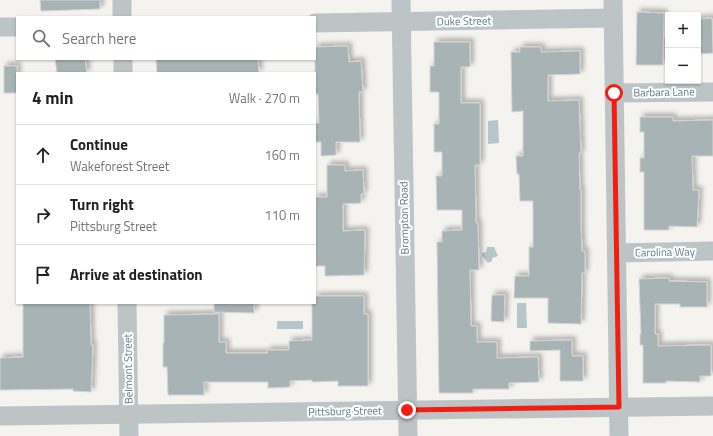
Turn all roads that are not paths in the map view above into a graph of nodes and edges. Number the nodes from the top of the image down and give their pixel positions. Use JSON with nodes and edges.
{"nodes":[{"id":1,"x":122,"y":0,"type":"edge"},
{"id":2,"x":401,"y":0,"type":"edge"},
{"id":3,"x":613,"y":9,"type":"edge"},
{"id":4,"x":122,"y":16,"type":"edge"},
{"id":5,"x":402,"y":22,"type":"junction"},
{"id":6,"x":316,"y":23,"type":"edge"},
{"id":7,"x":16,"y":27,"type":"edge"},
{"id":8,"x":0,"y":28,"type":"edge"},
{"id":9,"x":123,"y":60,"type":"edge"},
{"id":10,"x":123,"y":72,"type":"edge"},
{"id":11,"x":713,"y":92,"type":"edge"},
{"id":12,"x":614,"y":93,"type":"junction"},
{"id":13,"x":713,"y":251,"type":"edge"},
{"id":14,"x":617,"y":252,"type":"junction"},
{"id":15,"x":127,"y":304,"type":"edge"},
{"id":16,"x":713,"y":406,"type":"edge"},
{"id":17,"x":619,"y":407,"type":"junction"},
{"id":18,"x":407,"y":410,"type":"junction"},
{"id":19,"x":128,"y":414,"type":"junction"},
{"id":20,"x":0,"y":416,"type":"edge"},
{"id":21,"x":129,"y":436,"type":"edge"},
{"id":22,"x":408,"y":436,"type":"edge"},
{"id":23,"x":619,"y":436,"type":"edge"}],
"edges":[{"from":1,"to":4,"type":"street"},
{"from":2,"to":5,"type":"street","name":"Brompton Road"},
{"from":3,"to":5,"type":"street","name":"Duke Street"},
{"from":3,"to":12,"type":"street"},
{"from":5,"to":6,"type":"street","name":"Duke Street"},
{"from":5,"to":18,"type":"street","name":"Brompton Road"},
{"from":7,"to":8,"type":"street"},
{"from":9,"to":10,"type":"street"},
{"from":11,"to":12,"type":"street","name":"Barbara Lane"},
{"from":12,"to":14,"type":"street"},
{"from":13,"to":14,"type":"street","name":"Carolina Way"},
{"from":14,"to":17,"type":"street"},
{"from":15,"to":19,"type":"street","name":"Belmont Street"},
{"from":16,"to":17,"type":"street","name":"Pittsburg Street"},
{"from":17,"to":18,"type":"street","name":"Pittsburg Street"},
{"from":17,"to":23,"type":"street"},
{"from":18,"to":19,"type":"street","name":"Pittsburg Street"},
{"from":18,"to":22,"type":"street","name":"Brompton Road"},
{"from":19,"to":20,"type":"street","name":"Pittsburg Street"},
{"from":19,"to":21,"type":"street","name":"Belmont Street"}]}
